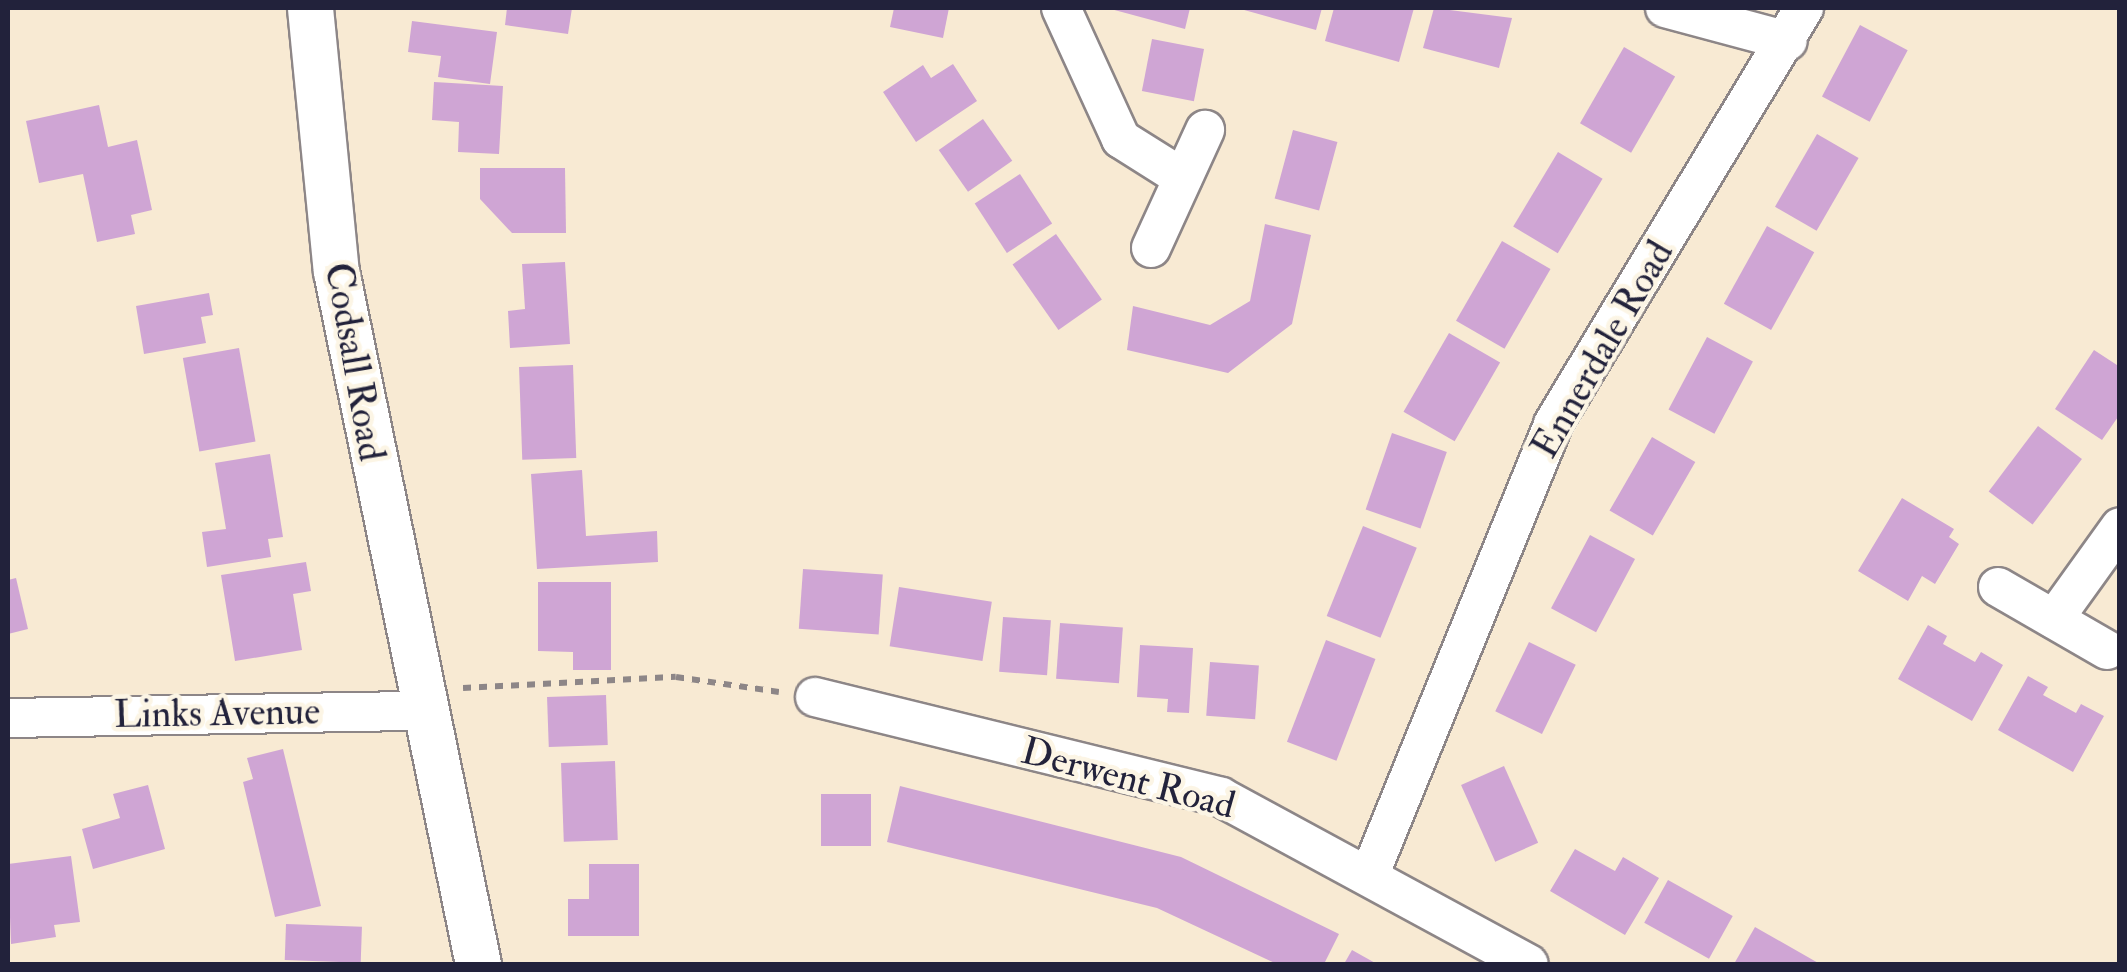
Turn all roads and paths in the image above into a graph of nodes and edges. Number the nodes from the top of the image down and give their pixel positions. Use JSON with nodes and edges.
{"nodes":[{"id":1,"x":310,"y":8,"type":"edge"},
{"id":2,"x":1061,"y":8,"type":"edge"},
{"id":3,"x":1664,"y":8,"type":"edge"},
{"id":4,"x":1796,"y":24,"type":"edge"},
{"id":5,"x":1205,"y":130,"type":"dead end"},
{"id":6,"x":1183,"y":178,"type":"junction"},
{"id":7,"x":1151,"y":248,"type":"dead end"},
{"id":8,"x":2120,"y":527,"type":"edge"},
{"id":9,"x":1998,"y":587,"type":"dead end"},
{"id":10,"x":2054,"y":619,"type":"junction"},
{"id":11,"x":2107,"y":650,"type":"dead end"},
{"id":12,"x":815,"y":698,"type":"joint"},
{"id":13,"x":426,"y":711,"type":"junction"},
{"id":14,"x":8,"y":718,"type":"edge"},
{"id":15,"x":1369,"y":876,"type":"junction"},
{"id":16,"x":478,"y":964,"type":"edge"},
{"id":17,"x":1530,"y":964,"type":"edge"}],
"edges":[{"from":1,"to":13,"type":"street","name":"Codsall Road"},
{"from":2,"to":6,"type":"street"},
{"from":3,"to":4,"type":"street"},
{"from":4,"to":15,"type":"street","name":"Ennerdale Road"},
{"from":5,"to":6,"type":"street"},
{"from":6,"to":7,"type":"street"},
{"from":8,"to":10,"type":"street"},
{"from":9,"to":10,"type":"street"},
{"from":10,"to":11,"type":"street"},
{"from":12,"to":13,"type":"path"},
{"from":12,"to":15,"type":"street","name":"Derwent Road"},
{"from":13,"to":14,"type":"street","name":"Links Avenue"},
{"from":13,"to":16,"type":"street","name":"Codsall Road"},
{"from":15,"to":17,"type":"street","name":"Derwent Road"}]}
